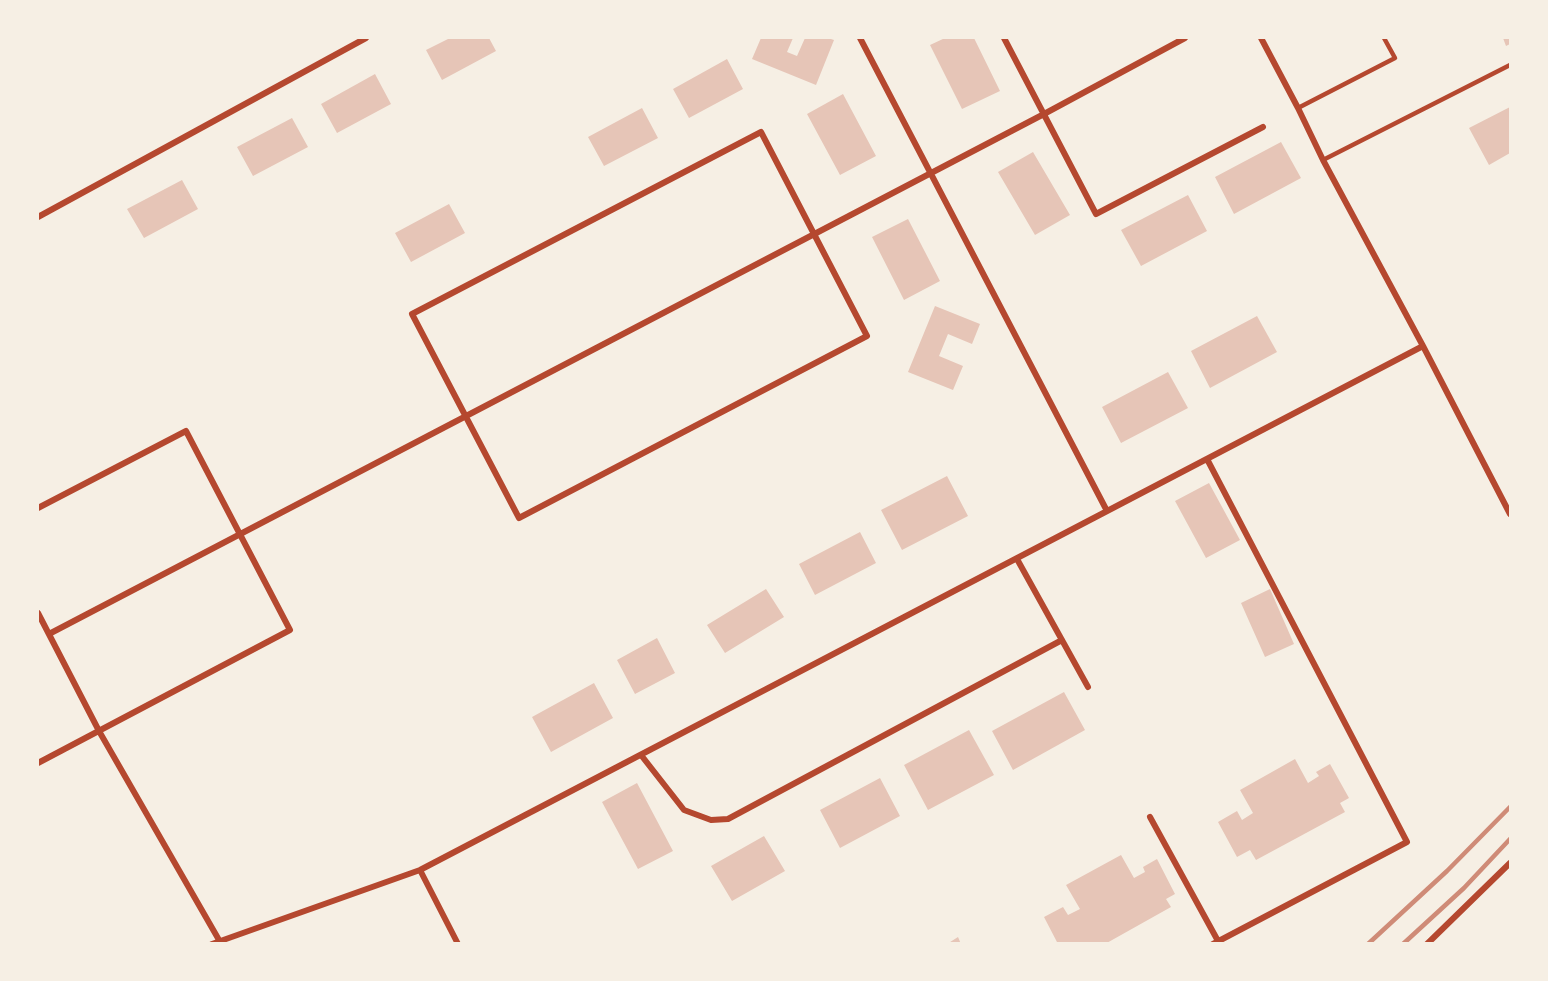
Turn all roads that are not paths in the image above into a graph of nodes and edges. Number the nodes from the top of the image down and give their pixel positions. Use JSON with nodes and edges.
{"nodes":[{"id":1,"x":366,"y":38,"type":"edge"},
{"id":2,"x":860,"y":38,"type":"edge"},
{"id":3,"x":1004,"y":38,"type":"edge"},
{"id":4,"x":1185,"y":38,"type":"edge"},
{"id":5,"x":1261,"y":38,"type":"edge"},
{"id":6,"x":1384,"y":38,"type":"edge"},
{"id":7,"x":1510,"y":65,"type":"edge"},
{"id":8,"x":1298,"y":108,"type":"junction"},
{"id":9,"x":1044,"y":114,"type":"junction"},
{"id":10,"x":1263,"y":127,"type":"dead end"},
{"id":11,"x":1323,"y":160,"type":"junction"},
{"id":12,"x":931,"y":173,"type":"junction"},
{"id":13,"x":38,"y":217,"type":"edge"},
{"id":14,"x":814,"y":234,"type":"junction"},
{"id":15,"x":1423,"y":346,"type":"junction"},
{"id":16,"x":466,"y":416,"type":"junction"},
{"id":17,"x":1207,"y":459,"type":"junction"},
{"id":18,"x":38,"y":508,"type":"edge"},
{"id":19,"x":1107,"y":511,"type":"junction"},
{"id":20,"x":1510,"y":514,"type":"edge"},
{"id":21,"x":240,"y":534,"type":"junction"},
{"id":22,"x":1017,"y":559,"type":"junction"},
{"id":23,"x":38,"y":613,"type":"edge"},
{"id":24,"x":49,"y":634,"type":"junction"},
{"id":25,"x":1062,"y":640,"type":"junction"},
{"id":26,"x":1088,"y":687,"type":"dead end"},
{"id":27,"x":99,"y":731,"type":"junction"},
{"id":28,"x":641,"y":755,"type":"junction"},
{"id":29,"x":38,"y":763,"type":"edge"},
{"id":30,"x":1150,"y":817,"type":"dead end"},
{"id":31,"x":1510,"y":863,"type":"edge"},
{"id":32,"x":420,"y":870,"type":"junction"},
{"id":33,"x":219,"y":940,"type":"junction"},
{"id":34,"x":1215,"y":942,"type":"edge"},
{"id":35,"x":212,"y":944,"type":"edge"},
{"id":36,"x":458,"y":944,"type":"edge"},
{"id":37,"x":1427,"y":944,"type":"edge"}],
"edges":[{"from":1,"to":13,"type":"street"},
{"from":2,"to":12,"type":"street"},
{"from":3,"to":9,"type":"street"},
{"from":4,"to":9,"type":"street"},
{"from":5,"to":8,"type":"street"},
{"from":6,"to":8,"type":"lane"},
{"from":7,"to":11,"type":"lane"},
{"from":8,"to":11,"type":"street"},
{"from":9,"to":10,"type":"street"},
{"from":9,"to":12,"type":"street"},
{"from":11,"to":15,"type":"street"},
{"from":12,"to":14,"type":"street"},
{"from":12,"to":19,"type":"street"},
{"from":14,"to":16,"type":"street"},
{"from":14,"to":16,"type":"street"},
{"from":14,"to":16,"type":"street"},
{"from":15,"to":17,"type":"street"},
{"from":15,"to":20,"type":"street"},
{"from":16,"to":21,"type":"street"},
{"from":17,"to":19,"type":"street"},
{"from":17,"to":34,"type":"street"},
{"from":18,"to":21,"type":"street"},
{"from":19,"to":22,"type":"street"},
{"from":21,"to":24,"type":"street"},
{"from":21,"to":27,"type":"street"},
{"from":22,"to":25,"type":"street"},
{"from":22,"to":28,"type":"street"},
{"from":23,"to":24,"type":"street"},
{"from":24,"to":27,"type":"street"},
{"from":25,"to":26,"type":"street"},
{"from":25,"to":28,"type":"street"},
{"from":27,"to":29,"type":"street"},
{"from":27,"to":33,"type":"street"},
{"from":28,"to":32,"type":"street"},
{"from":30,"to":34,"type":"street"},
{"from":31,"to":37,"type":"street"},
{"from":32,"to":33,"type":"street"},
{"from":32,"to":36,"type":"street"},
{"from":33,"to":35,"type":"street"}]}
